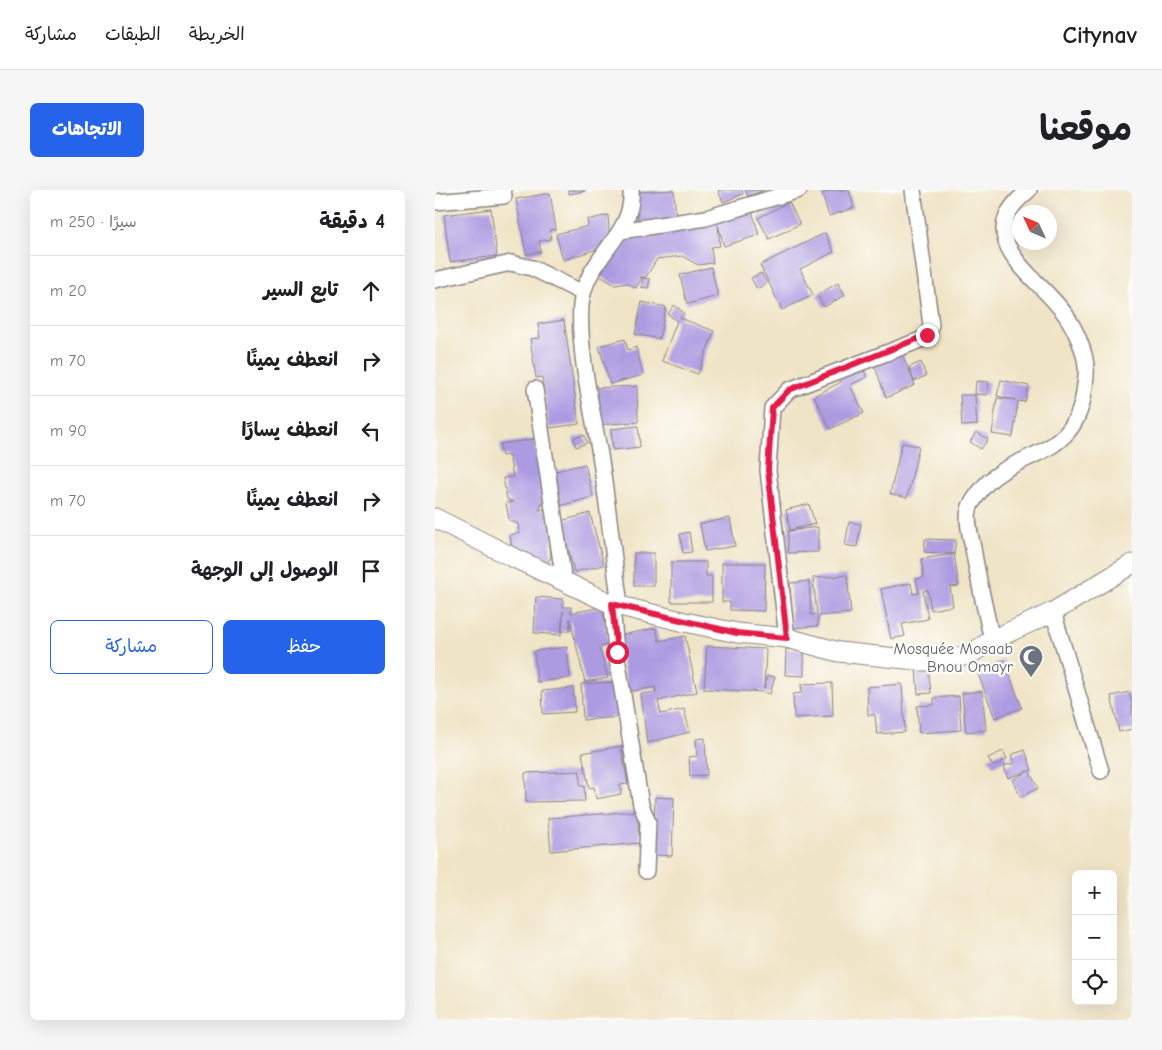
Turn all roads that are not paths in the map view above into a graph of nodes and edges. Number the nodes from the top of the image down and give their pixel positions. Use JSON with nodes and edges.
{"nodes":[{"id":1,"x":503,"y":190,"type":"edge"},
{"id":2,"x":631,"y":190,"type":"edge"},
{"id":3,"x":799,"y":190,"type":"edge"},
{"id":4,"x":913,"y":190,"type":"edge"},
{"id":5,"x":1029,"y":190,"type":"edge"},
{"id":6,"x":435,"y":202,"type":"edge"},
{"id":7,"x":620,"y":231,"type":"junction"},
{"id":8,"x":435,"y":280,"type":"edge"},
{"id":9,"x":583,"y":293,"type":"junction"},
{"id":10,"x":535,"y":389,"type":"dead end"},
{"id":11,"x":435,"y":518,"type":"edge"},
{"id":12,"x":1132,"y":564,"type":"edge"},
{"id":13,"x":564,"y":582,"type":"junction"},
{"id":14,"x":616,"y":604,"type":"junction"},
{"id":15,"x":1053,"y":612,"type":"junction"},
{"id":16,"x":787,"y":638,"type":"junction"},
{"id":17,"x":992,"y":640,"type":"junction"},
{"id":18,"x":1101,"y":771,"type":"dead end"},
{"id":19,"x":646,"y":871,"type":"dead end"}],
"edges":[{"from":1,"to":6,"type":"street"},
{"from":2,"to":7,"type":"street"},
{"from":3,"to":7,"type":"street"},
{"from":4,"to":16,"type":"street"},
{"from":5,"to":17,"type":"street"},
{"from":7,"to":9,"type":"street"},
{"from":8,"to":9,"type":"street"},
{"from":9,"to":14,"type":"street"},
{"from":10,"to":13,"type":"street"},
{"from":11,"to":13,"type":"street"},
{"from":12,"to":15,"type":"street"},
{"from":13,"to":14,"type":"street"},
{"from":14,"to":16,"type":"street"},
{"from":14,"to":19,"type":"street"},
{"from":15,"to":17,"type":"street"},
{"from":15,"to":18,"type":"street"},
{"from":16,"to":17,"type":"street"}]}
